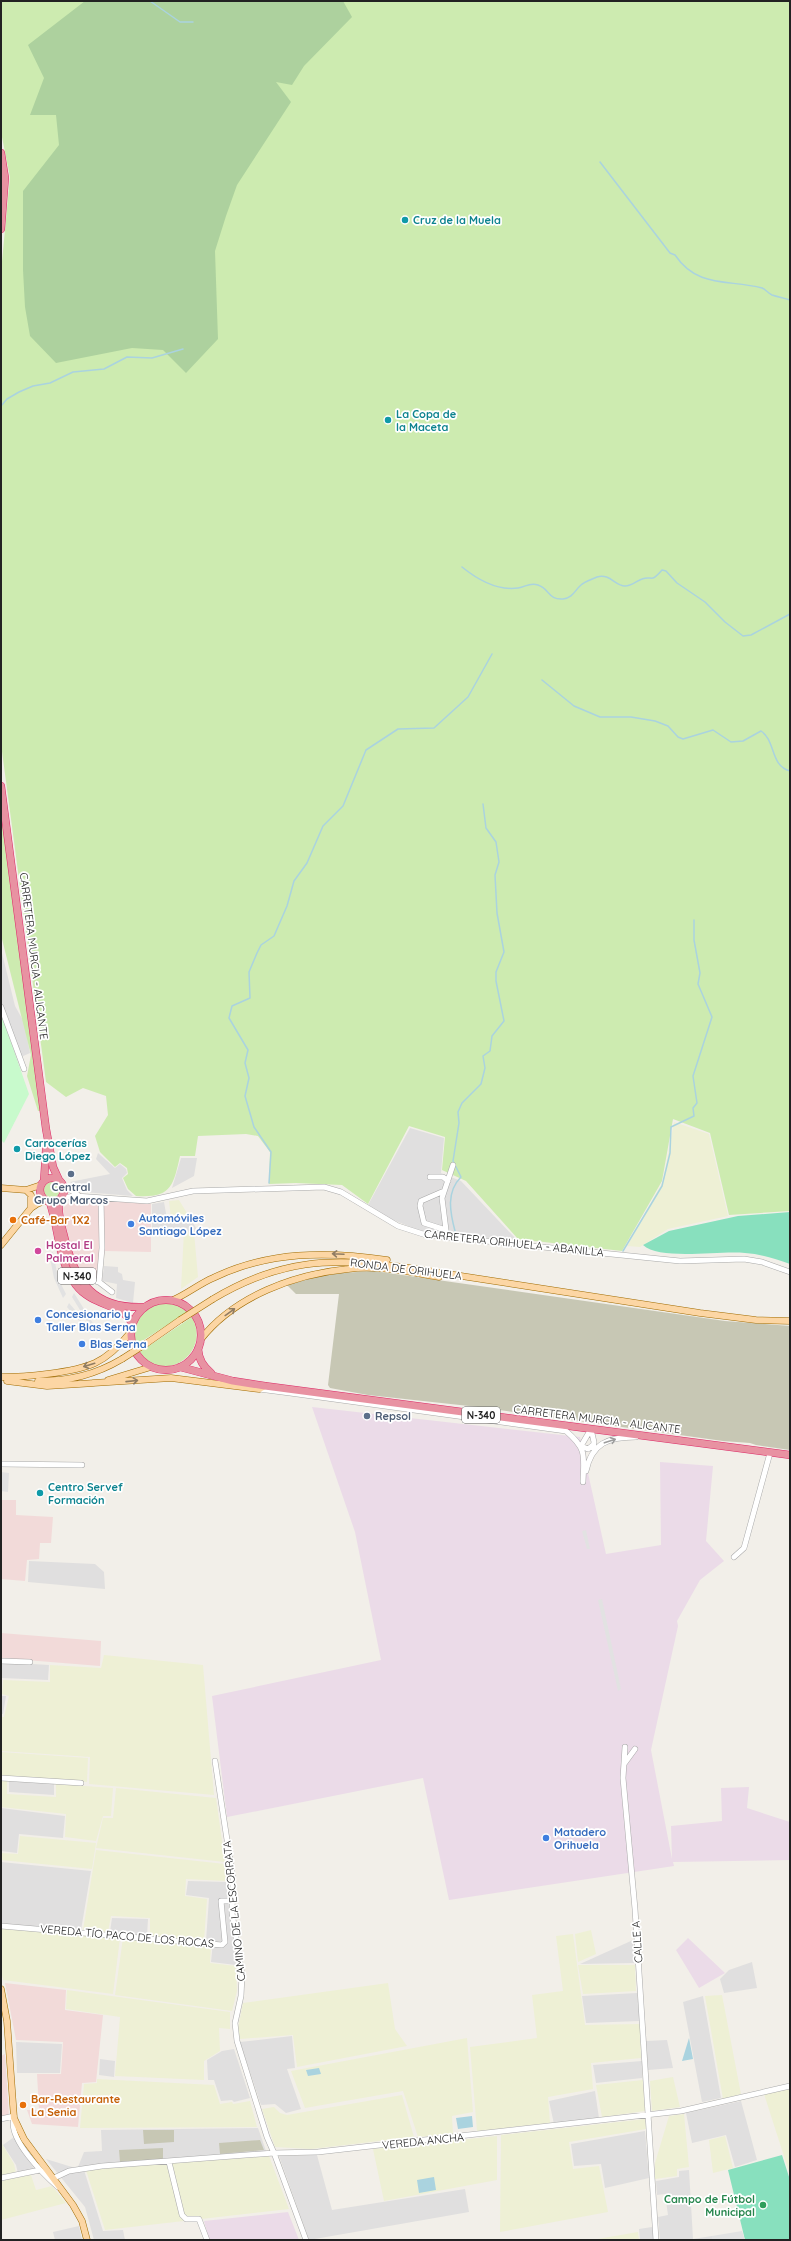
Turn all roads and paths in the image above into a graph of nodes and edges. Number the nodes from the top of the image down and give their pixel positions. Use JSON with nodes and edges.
{"nodes":[{"id":1,"x":1,"y":153,"type":"edge"},
{"id":2,"x":1,"y":229,"type":"edge"},
{"id":3,"x":1,"y":786,"type":"edge"},
{"id":4,"x":1,"y":1007,"type":"edge"},
{"id":5,"x":24,"y":1069,"type":"dead end"},
{"id":6,"x":46,"y":1129,"type":"junction"},
{"id":7,"x":454,"y":1165,"type":"dead end"},
{"id":8,"x":430,"y":1177,"type":"dead end"},
{"id":9,"x":448,"y":1181,"type":"junction"},
{"id":10,"x":61,"y":1182,"type":"junction"},
{"id":11,"x":42,"y":1183,"type":"junction"},
{"id":12,"x":1,"y":1188,"type":"edge"},
{"id":13,"x":26,"y":1190,"type":"junction"},
{"id":14,"x":444,"y":1191,"type":"junction"},
{"id":15,"x":81,"y":1196,"type":"junction"},
{"id":16,"x":101,"y":1198,"type":"junction"},
{"id":17,"x":61,"y":1199,"type":"junction"},
{"id":18,"x":48,"y":1202,"type":"junction"},
{"id":19,"x":31,"y":1208,"type":"junction"},
{"id":20,"x":446,"y":1230,"type":"junction"},
{"id":21,"x":447,"y":1238,"type":"junction"},
{"id":22,"x":1,"y":1245,"type":"edge"},
{"id":23,"x":790,"y":1272,"type":"edge"},
{"id":24,"x":458,"y":1276,"type":"junction"},
{"id":25,"x":86,"y":1278,"type":"dead end"},
{"id":26,"x":99,"y":1282,"type":"junction"},
{"id":27,"x":519,"y":1285,"type":"junction"},
{"id":28,"x":112,"y":1292,"type":"dead end"},
{"id":29,"x":173,"y":1300,"type":"junction"},
{"id":30,"x":144,"y":1306,"type":"junction"},
{"id":31,"x":790,"y":1321,"type":"edge"},
{"id":32,"x":132,"y":1324,"type":"junction"},
{"id":33,"x":130,"y":1334,"type":"junction"},
{"id":34,"x":201,"y":1339,"type":"junction"},
{"id":35,"x":198,"y":1349,"type":"junction"},
{"id":36,"x":151,"y":1367,"type":"junction"},
{"id":37,"x":180,"y":1367,"type":"junction"},
{"id":38,"x":212,"y":1375,"type":"junction"},
{"id":39,"x":1,"y":1377,"type":"edge"},
{"id":40,"x":4,"y":1381,"type":"edge"},
{"id":41,"x":93,"y":1383,"type":"junction"},
{"id":42,"x":262,"y":1387,"type":"junction"},
{"id":43,"x":287,"y":1391,"type":"junction"},
{"id":44,"x":591,"y":1429,"type":"junction"},
{"id":45,"x":654,"y":1438,"type":"junction"},
{"id":46,"x":593,"y":1445,"type":"junction"},
{"id":47,"x":581,"y":1446,"type":"junction"},
{"id":48,"x":751,"y":1450,"type":"junction"},
{"id":49,"x":790,"y":1451,"type":"edge"},
{"id":50,"x":770,"y":1453,"type":"junction"},
{"id":51,"x":591,"y":1454,"type":"junction"},
{"id":52,"x":790,"y":1455,"type":"edge"},
{"id":53,"x":1,"y":1464,"type":"edge"},
{"id":54,"x":82,"y":1465,"type":"dead end"},
{"id":55,"x":734,"y":1558,"type":"dead end"},
{"id":56,"x":1,"y":1661,"type":"edge"},
{"id":57,"x":30,"y":1662,"type":"dead end"},
{"id":58,"x":625,"y":1747,"type":"dead end"},
{"id":59,"x":635,"y":1749,"type":"dead end"},
{"id":60,"x":216,"y":1761,"type":"dead end"},
{"id":61,"x":623,"y":1768,"type":"junction"},
{"id":62,"x":1,"y":1778,"type":"edge"},
{"id":63,"x":81,"y":1783,"type":"dead end"},
{"id":64,"x":232,"y":1901,"type":"junction"},
{"id":65,"x":1,"y":1926,"type":"edge"},
{"id":66,"x":1,"y":1989,"type":"edge"},
{"id":67,"x":790,"y":2086,"type":"edge"},
{"id":68,"x":648,"y":2116,"type":"junction"},
{"id":69,"x":14,"y":2117,"type":"junction"},
{"id":70,"x":1,"y":2119,"type":"edge"},
{"id":71,"x":274,"y":2152,"type":"junction"},
{"id":72,"x":169,"y":2162,"type":"junction"},
{"id":73,"x":40,"y":2170,"type":"junction"},
{"id":74,"x":1,"y":2178,"type":"edge"},
{"id":75,"x":54,"y":2178,"type":"junction"},
{"id":76,"x":66,"y":2195,"type":"junction"},
{"id":77,"x":87,"y":2240,"type":"edge"},
{"id":78,"x":206,"y":2240,"type":"edge"},
{"id":79,"x":306,"y":2240,"type":"edge"},
{"id":80,"x":656,"y":2240,"type":"edge"}],
"edges":[{"from":1,"to":2,"type":"highway"},
{"from":3,"to":6,"type":"highway","name":"CARRETERA MURCIA - ALICANTE","number":"N-340"},
{"from":4,"to":5,"type":"street"},
{"from":6,"to":10,"type":"highway","name":"CARRETERA MURCIA - ALICANTE","number":"N-340"},
{"from":6,"to":11,"type":"highway","name":"CARRETERA MURCIA - ALICANTE","number":"N-340"},
{"from":7,"to":9,"type":"street"},
{"from":8,"to":9,"type":"street"},
{"from":9,"to":14,"type":"street"},
{"from":10,"to":11,"type":"highway"},
{"from":10,"to":15,"type":"street","name":"CARRETERA ORIHUELA - ABANILLA"},
{"from":10,"to":17,"type":"highway","number":"N-340"},
{"from":11,"to":13,"type":"main road"},
{"from":11,"to":18,"type":"highway","number":"N-340"},
{"from":12,"to":13,"type":"main road"},
{"from":13,"to":19,"type":"main road"},
{"from":14,"to":20,"type":"street"},
{"from":14,"to":20,"type":"street"},
{"from":15,"to":16,"type":"street","name":"CARRETERA ORIHUELA - ABANILLA"},
{"from":15,"to":17,"type":"street","name":"CARRETERA ORIHUELA - ABANILLA"},
{"from":16,"to":21,"type":"street","name":"CARRETERA ORIHUELA - ABANILLA"},
{"from":16,"to":26,"type":"street"},
{"from":17,"to":18,"type":"highway"},
{"from":17,"to":30,"type":"highway","number":"N-340"},
{"from":18,"to":19,"type":"main road"},
{"from":18,"to":32,"type":"highway","number":"N-340"},
{"from":19,"to":22,"type":"main road"},
{"from":20,"to":21,"type":"street"},
{"from":21,"to":23,"type":"street","name":"CARRETERA ORIHUELA - ABANILLA"},
{"from":24,"to":27,"type":"main road","name":"RONDA DE ORIHUELA"},
{"from":24,"to":29,"type":"main road","one_way":true},
{"from":24,"to":40,"type":"main road","name":"RONDA DE ORIHUELA","bridge":true},
{"from":25,"to":26,"type":"street"},
{"from":26,"to":28,"type":"street"},
{"from":27,"to":31,"type":"main road","name":"RONDA DE ORIHUELA"},
{"from":34,"to":27,"type":"main road","one_way":true},
{"from":29,"to":30,"type":"highway","number":"N-340"},
{"from":29,"to":34,"type":"highway"},
{"from":30,"to":32,"type":"highway"},
{"from":32,"to":33,"type":"highway"},
{"from":33,"to":36,"type":"highway"},
{"from":33,"to":39,"type":"main road","one_way":true},
{"from":34,"to":35,"type":"highway"},
{"from":35,"to":37,"type":"highway"},
{"from":35,"to":38,"type":"highway"},
{"from":36,"to":37,"type":"highway","number":"N-340"},
{"from":36,"to":41,"type":"main road"},
{"from":37,"to":38,"type":"highway","name":"CARRETERA MURCIA - ALICANTE","number":"N-340"},
{"from":38,"to":42,"type":"highway","name":"CARRETERA MURCIA - ALICANTE","number":"N-340"},
{"from":40,"to":41,"type":"main road"},
{"from":41,"to":42,"type":"main road","one_way":true},
{"from":42,"to":43,"type":"highway","name":"CARRETERA MURCIA - ALICANTE","number":"N-340"},
{"from":43,"to":44,"type":"highway","name":"CARRETERA MURCIA - ALICANTE","number":"N-340"},
{"from":43,"to":47,"type":"street"},
{"from":44,"to":45,"type":"highway","name":"CARRETERA MURCIA - ALICANTE","number":"N-340"},
{"from":44,"to":46,"type":"street"},
{"from":44,"to":47,"type":"street"},
{"from":45,"to":48,"type":"highway","name":"CARRETERA MURCIA - ALICANTE","number":"N-340"},
{"from":51,"to":45,"type":"street","one_way":true},
{"from":46,"to":47,"type":"street"},
{"from":46,"to":51,"type":"street"},
{"from":47,"to":51,"type":"street"},
{"from":48,"to":49,"type":"street"},
{"from":48,"to":50,"type":"highway","name":"CARRETERA MURCIA - ALICANTE","number":"N-340"},
{"from":50,"to":52,"type":"highway","name":"CARRETERA MURCIA - ALICANTE","number":"N-340"},
{"from":50,"to":55,"type":"street"},
{"from":53,"to":54,"type":"street"},
{"from":56,"to":57,"type":"street"},
{"from":58,"to":61,"type":"street","name":"CALLE A"},
{"from":59,"to":61,"type":"street"},
{"from":60,"to":64,"type":"street","name":"CAMINO DE LA ESCORRATA"},
{"from":61,"to":68,"type":"street","name":"CALLE A"},
{"from":62,"to":63,"type":"street"},
{"from":64,"to":65,"type":"street","name":"VEREDA TÍO PACO DE LOS ROCAS"},
{"from":64,"to":71,"type":"street","name":"CAMINO DE LA ESCORRATA"},
{"from":66,"to":69,"type":"main road"},
{"from":67,"to":68,"type":"street","name":"VEREDA ANCHA"},
{"from":68,"to":71,"type":"street","name":"VEREDA ANCHA"},
{"from":68,"to":80,"type":"street","name":"CALLE A"},
{"from":69,"to":70,"type":"street"},
{"from":69,"to":73,"type":"street"},
{"from":69,"to":75,"type":"main road"},
{"from":71,"to":72,"type":"street","name":"VEREDA ANCHA"},
{"from":71,"to":79,"type":"street","name":"CAMINO DE LA ESCORRATA"},
{"from":72,"to":75,"type":"street","name":"VEREDA ANCHA"},
{"from":72,"to":78,"type":"street"},
{"from":73,"to":74,"type":"street"},
{"from":73,"to":76,"type":"street"},
{"from":75,"to":76,"type":"main road"},
{"from":76,"to":77,"type":"main road"}]}
